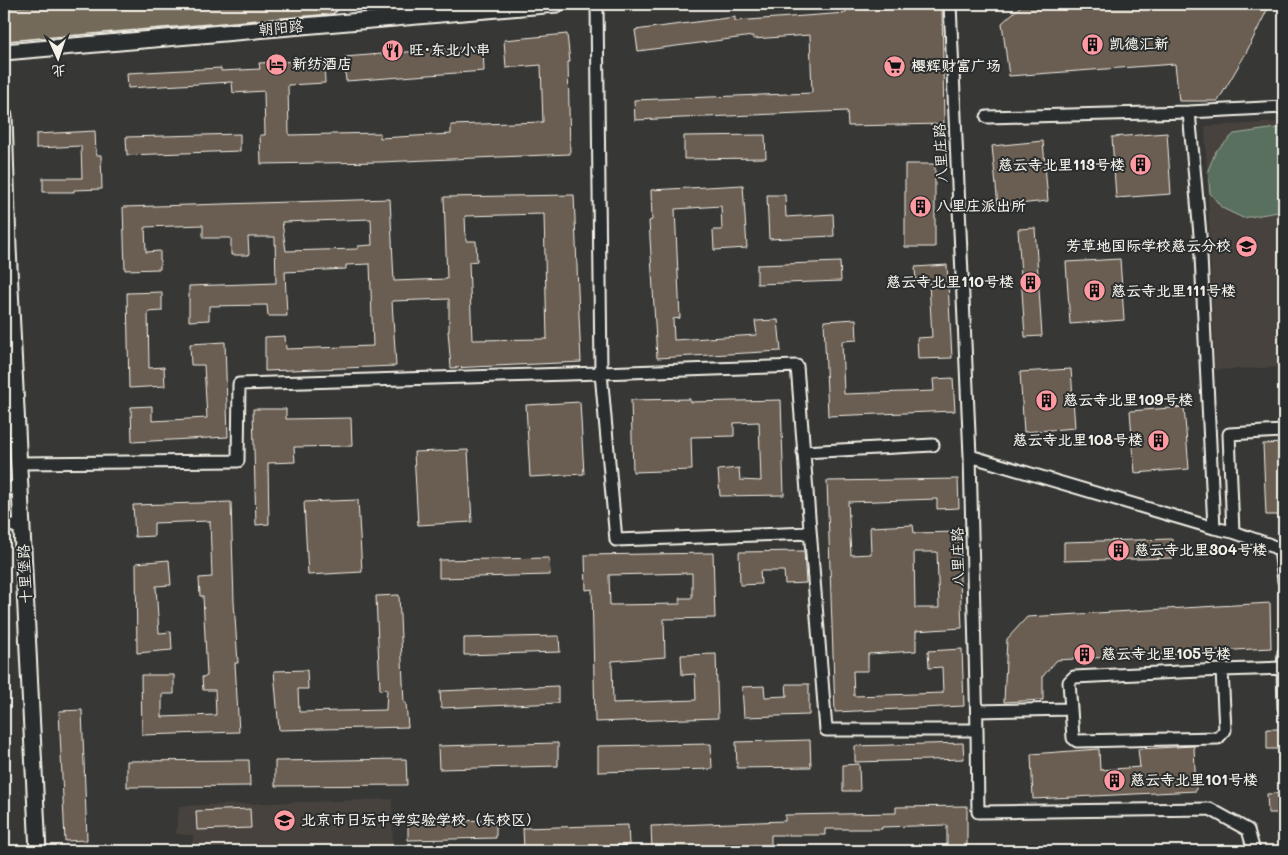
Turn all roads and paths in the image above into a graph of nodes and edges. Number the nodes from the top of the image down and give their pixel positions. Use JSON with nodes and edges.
{"nodes":[{"id":1,"x":173,"y":4,"type":"edge"},
{"id":2,"x":329,"y":4,"type":"edge"},
{"id":3,"x":557,"y":4,"type":"edge"},
{"id":4,"x":597,"y":4,"type":"edge"},
{"id":5,"x":950,"y":4,"type":"edge"},
{"id":6,"x":4,"y":18,"type":"edge"},
{"id":7,"x":4,"y":31,"type":"edge"},
{"id":8,"x":4,"y":52,"type":"edge"},
{"id":9,"x":1284,"y":107,"type":"edge"},
{"id":10,"x":1189,"y":112,"type":"junction"},
{"id":11,"x":4,"y":116,"type":"edge"},
{"id":12,"x":987,"y":117,"type":"dead end"},
{"id":13,"x":601,"y":373,"type":"junction"},
{"id":14,"x":1284,"y":431,"type":"edge"},
{"id":15,"x":933,"y":445,"type":"dead end"},
{"id":16,"x":804,"y":452,"type":"junction"},
{"id":17,"x":970,"y":456,"type":"junction"},
{"id":18,"x":20,"y":463,"type":"junction"},
{"id":19,"x":21,"y":483,"type":"junction"},
{"id":20,"x":4,"y":492,"type":"edge"},
{"id":21,"x":4,"y":523,"type":"edge"},
{"id":22,"x":1214,"y":528,"type":"junction"},
{"id":23,"x":23,"y":529,"type":"junction"},
{"id":24,"x":1233,"y":532,"type":"junction"},
{"id":25,"x":810,"y":533,"type":"junction"},
{"id":26,"x":1284,"y":581,"type":"edge"},
{"id":27,"x":1284,"y":654,"type":"edge"},
{"id":28,"x":1283,"y":668,"type":"junction"},
{"id":29,"x":1222,"y":670,"type":"junction"},
{"id":30,"x":1284,"y":708,"type":"edge"},
{"id":31,"x":1071,"y":709,"type":"junction"},
{"id":32,"x":977,"y":711,"type":"junction"},
{"id":33,"x":978,"y":730,"type":"junction"},
{"id":34,"x":38,"y":851,"type":"edge"},
{"id":35,"x":1254,"y":851,"type":"edge"}],
"edges":[{"from":1,"to":6,"type":"highway"},
{"from":2,"to":7,"type":"highway","name":"朝阳路"},
{"from":3,"to":8,"type":"street","name":"朝阳路"},
{"from":4,"to":13,"type":"street"},
{"from":5,"to":17,"type":"street","name":"八里庄路"},
{"from":9,"to":10,"type":"street"},
{"from":10,"to":12,"type":"street"},
{"from":10,"to":22,"type":"street"},
{"from":11,"to":18,"type":"street","name":"十里堡路"},
{"from":13,"to":16,"type":"street"},
{"from":13,"to":18,"type":"street"},
{"from":13,"to":25,"type":"street"},
{"from":14,"to":24,"type":"street"},
{"from":15,"to":16,"type":"street"},
{"from":16,"to":25,"type":"street"},
{"from":17,"to":22,"type":"street"},
{"from":17,"to":32,"type":"street","name":"八里庄路"},
{"from":18,"to":19,"type":"street","name":"十里堡路"},
{"from":19,"to":20,"type":"street"},
{"from":19,"to":23,"type":"street","name":"十里堡路"},
{"from":21,"to":23,"type":"street"},
{"from":22,"to":24,"type":"street"},
{"from":23,"to":34,"type":"street","name":"十里堡路"},
{"from":24,"to":26,"type":"street"},
{"from":25,"to":33,"type":"street"},
{"from":27,"to":28,"type":"street"},
{"from":28,"to":29,"type":"street"},
{"from":28,"to":30,"type":"street"},
{"from":29,"to":31,"type":"street"},
{"from":29,"to":31,"type":"street"},
{"from":31,"to":32,"type":"street"},
{"from":32,"to":33,"type":"street","name":"八里庄路"},
{"from":33,"to":35,"type":"street","name":"八里庄路"}]}
